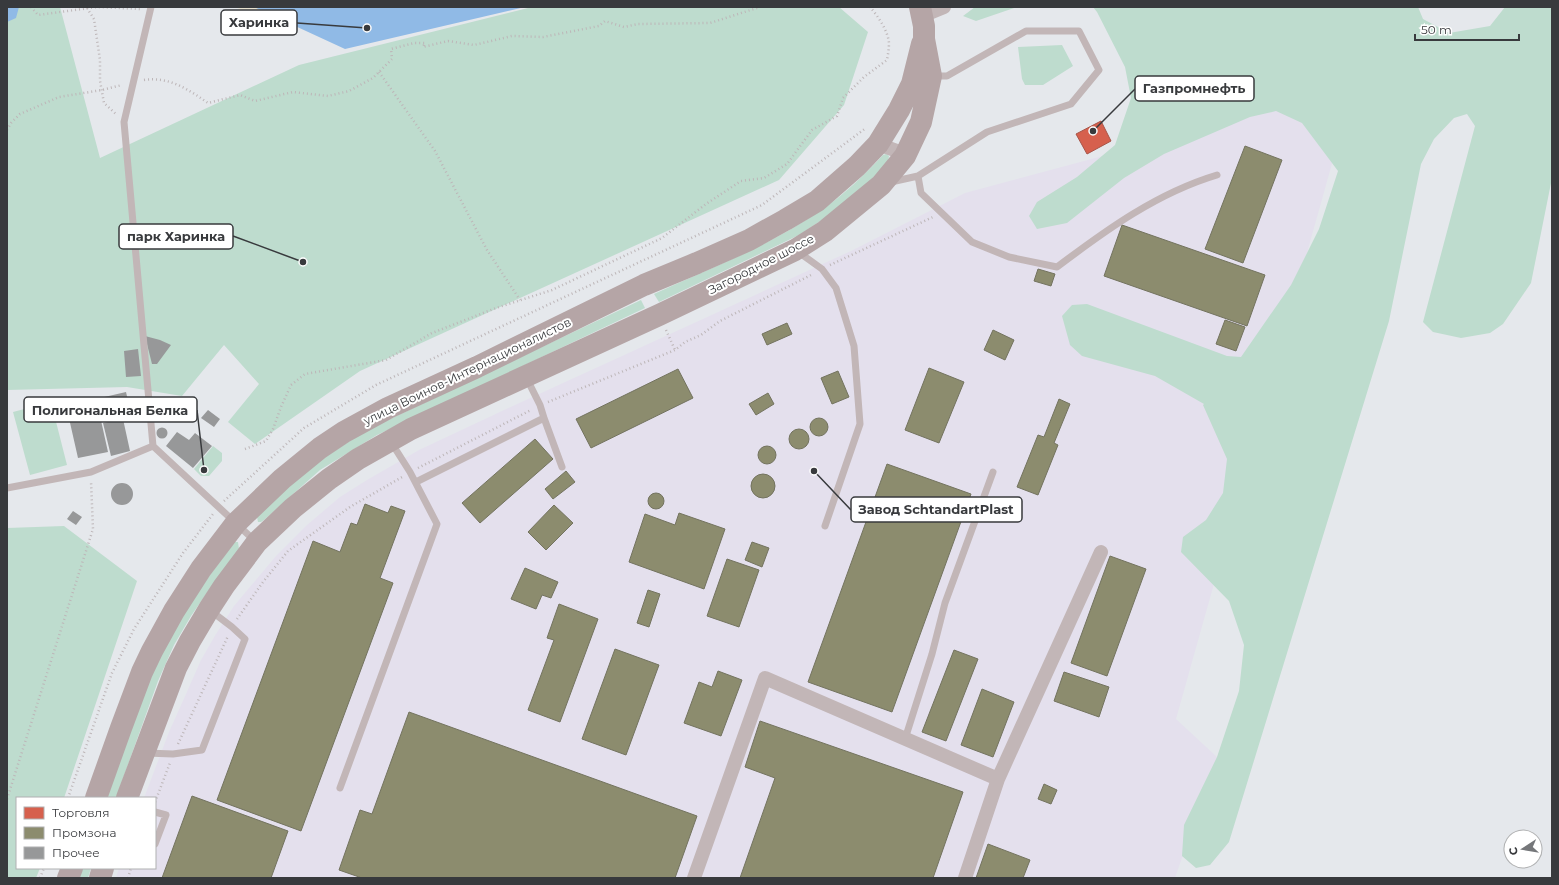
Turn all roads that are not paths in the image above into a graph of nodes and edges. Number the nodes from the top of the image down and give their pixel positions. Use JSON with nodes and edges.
{"nodes":[{"id":1,"x":944,"y":7,"type":"edge"},
{"id":2,"x":151,"y":8,"type":"edge"},
{"id":3,"x":921,"y":12,"type":"edge"},
{"id":4,"x":923,"y":75,"type":"junction"},
{"id":5,"x":878,"y":144,"type":"junction"},
{"id":6,"x":905,"y":156,"type":"junction"},
{"id":7,"x":1217,"y":175,"type":"dead end"},
{"id":8,"x":918,"y":176,"type":"junction"},
{"id":9,"x":881,"y":185,"type":"junction"},
{"id":10,"x":795,"y":250,"type":"junction"},
{"id":11,"x":526,"y":376,"type":"junction"},
{"id":12,"x":544,"y":418,"type":"junction"},
{"id":13,"x":390,"y":440,"type":"junction"},
{"id":14,"x":153,"y":446,"type":"junction"},
{"id":15,"x":562,"y":467,"type":"dead end"},
{"id":16,"x":993,"y":472,"type":"dead end"},
{"id":17,"x":416,"y":482,"type":"junction"},
{"id":18,"x":7,"y":488,"type":"edge"},
{"id":19,"x":236,"y":523,"type":"junction"},
{"id":20,"x":825,"y":526,"type":"dead end"},
{"id":21,"x":257,"y":542,"type":"junction"},
{"id":22,"x":1101,"y":552,"type":"dead end"},
{"id":23,"x":209,"y":609,"type":"junction"},
{"id":24,"x":905,"y":739,"type":"junction"},
{"id":25,"x":144,"y":753,"type":"junction"},
{"id":26,"x":998,"y":779,"type":"junction"},
{"id":27,"x":340,"y":788,"type":"dead end"},
{"id":28,"x":96,"y":797,"type":"edge"},
{"id":29,"x":127,"y":797,"type":"edge"},
{"id":30,"x":156,"y":812,"type":"edge"},
{"id":31,"x":156,"y":841,"type":"edge"},
{"id":32,"x":694,"y":878,"type":"edge"},
{"id":33,"x":965,"y":878,"type":"edge"}],
"edges":[{"from":1,"to":3,"type":"street"},
{"from":2,"to":14,"type":"lane"},
{"from":3,"to":4,"type":"main road","name":"Загородное шоссе"},
{"from":4,"to":5,"type":"main road","name":"улица Воинов-Интернационалистов"},
{"from":4,"to":6,"type":"main road","name":"Загородное шоссе"},
{"from":4,"to":8,"type":"lane"},
{"from":5,"to":6,"type":"street"},
{"from":5,"to":19,"type":"main road","name":"улица Воинов-Интернационалистов"},
{"from":6,"to":9,"type":"main road","name":"Загородное шоссе"},
{"from":7,"to":8,"type":"lane"},
{"from":8,"to":9,"type":"lane"},
{"from":9,"to":10,"type":"main road","name":"Загородное шоссе"},
{"from":10,"to":11,"type":"main road","name":"Загородное шоссе"},
{"from":10,"to":20,"type":"lane"},
{"from":11,"to":12,"type":"lane"},
{"from":11,"to":13,"type":"main road"},
{"from":12,"to":15,"type":"lane"},
{"from":12,"to":17,"type":"lane"},
{"from":13,"to":17,"type":"lane"},
{"from":13,"to":21,"type":"main road"},
{"from":14,"to":18,"type":"lane"},
{"from":14,"to":19,"type":"lane"},
{"from":16,"to":24,"type":"lane"},
{"from":17,"to":27,"type":"lane"},
{"from":19,"to":21,"type":"lane"},
{"from":19,"to":28,"type":"main road","name":"улица Воинов-Интернационалистов"},
{"from":21,"to":23,"type":"main road"},
{"from":22,"to":26,"type":"street"},
{"from":23,"to":25,"type":"main road"},
{"from":23,"to":25,"type":"lane"},
{"from":24,"to":26,"type":"street"},
{"from":24,"to":32,"type":"street"},
{"from":25,"to":29,"type":"main road"},
{"from":26,"to":33,"type":"street"},
{"from":30,"to":31,"type":"lane"}]}
